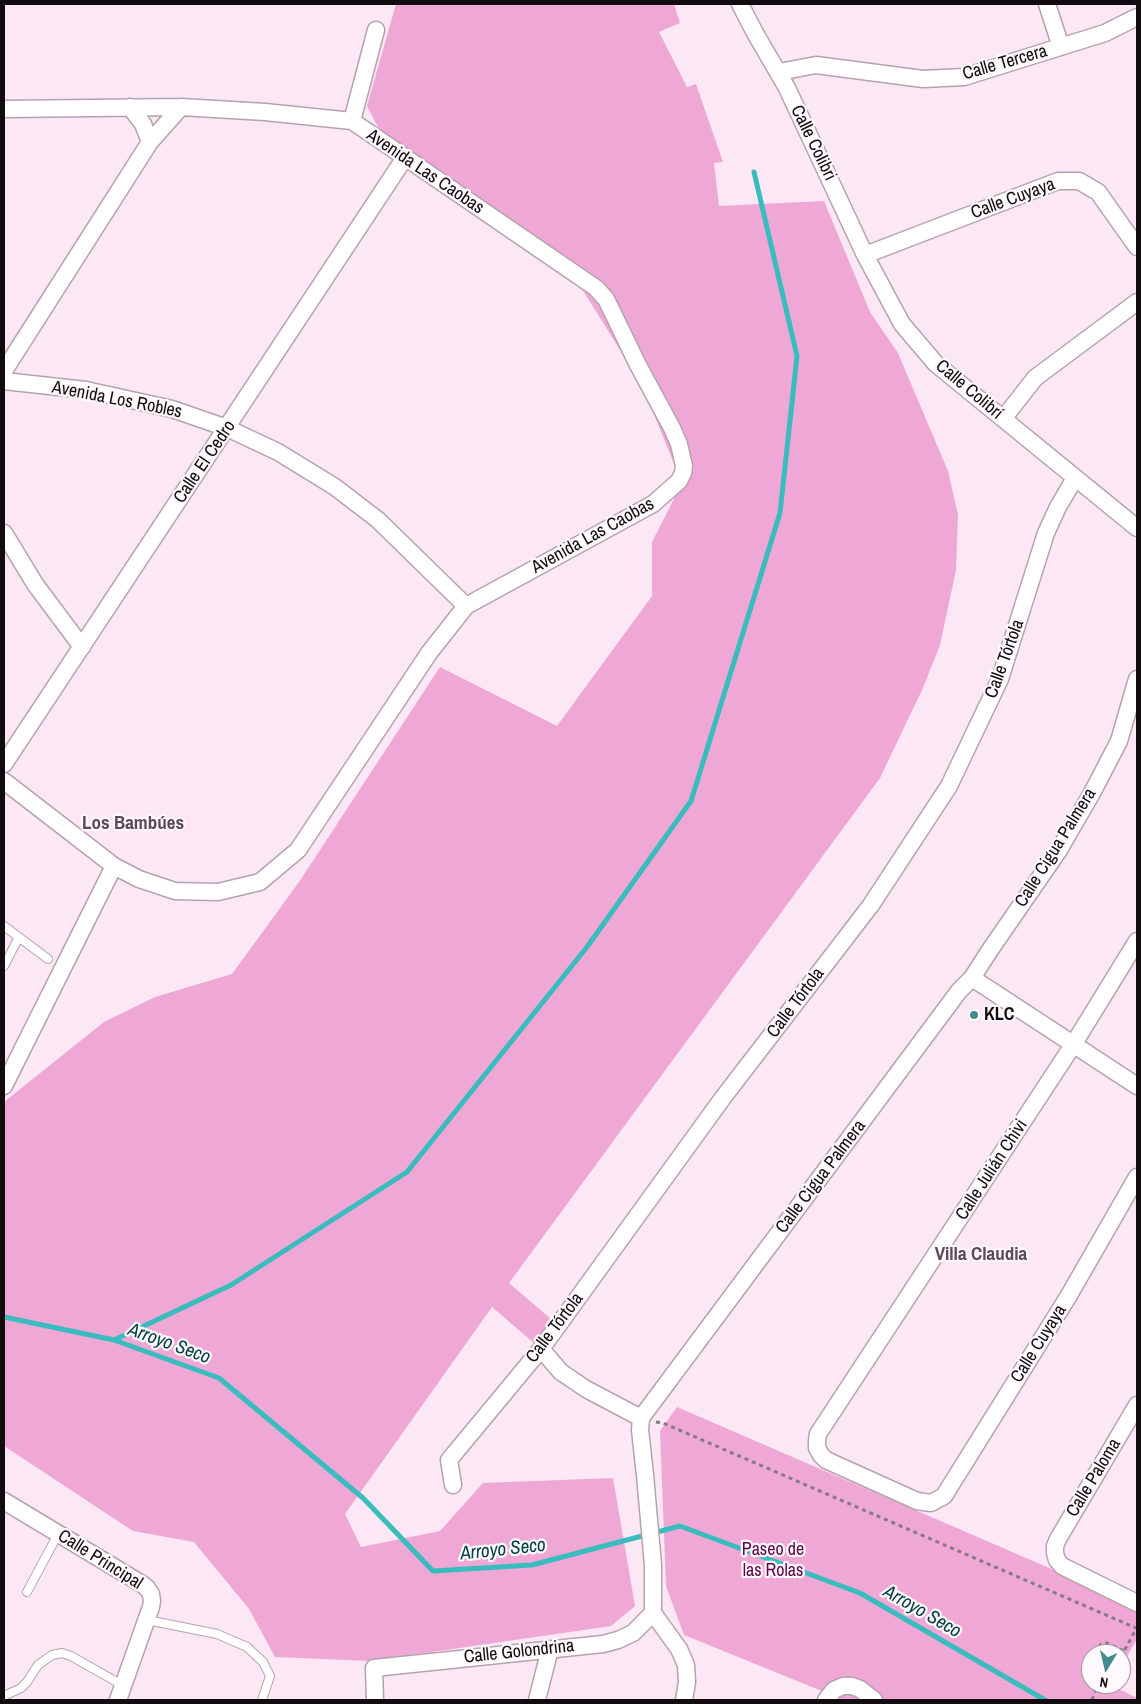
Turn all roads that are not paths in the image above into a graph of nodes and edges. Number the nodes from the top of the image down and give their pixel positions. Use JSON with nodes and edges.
{"nodes":[{"id":1,"x":740,"y":4,"type":"edge"},
{"id":2,"x":1047,"y":4,"type":"edge"},
{"id":3,"x":1137,"y":17,"type":"edge"},
{"id":4,"x":376,"y":30,"type":"dead end"},
{"id":5,"x":1061,"y":47,"type":"junction"},
{"id":6,"x":778,"y":72,"type":"junction"},
{"id":7,"x":130,"y":107,"type":"junction"},
{"id":8,"x":181,"y":107,"type":"junction"},
{"id":9,"x":4,"y":108,"type":"edge"},
{"id":10,"x":352,"y":121,"type":"junction"},
{"id":11,"x":150,"y":142,"type":"junction"},
{"id":12,"x":404,"y":159,"type":"junction"},
{"id":13,"x":845,"y":214,"type":"joint"},
{"id":14,"x":1137,"y":248,"type":"edge"},
{"id":15,"x":865,"y":255,"type":"junction"},
{"id":16,"x":1137,"y":302,"type":"edge"},
{"id":17,"x":4,"y":371,"type":"edge"},
{"id":18,"x":4,"y":380,"type":"edge"},
{"id":19,"x":1003,"y":419,"type":"junction"},
{"id":20,"x":227,"y":428,"type":"junction"},
{"id":21,"x":1075,"y":478,"type":"junction"},
{"id":22,"x":1137,"y":528,"type":"edge"},
{"id":23,"x":4,"y":533,"type":"edge"},
{"id":24,"x":466,"y":606,"type":"junction"},
{"id":25,"x":82,"y":647,"type":"junction"},
{"id":26,"x":1137,"y":679,"type":"edge"},
{"id":27,"x":4,"y":764,"type":"edge"},
{"id":28,"x":4,"y":780,"type":"edge"},
{"id":29,"x":114,"y":866,"type":"junction"},
{"id":30,"x":4,"y":926,"type":"edge"},
{"id":31,"x":19,"y":937,"type":"junction"},
{"id":32,"x":1137,"y":941,"type":"edge"},
{"id":33,"x":48,"y":959,"type":"dead end"},
{"id":34,"x":4,"y":966,"type":"edge"},
{"id":35,"x":972,"y":978,"type":"junction"},
{"id":36,"x":1074,"y":1045,"type":"junction"},
{"id":37,"x":4,"y":1086,"type":"edge"},
{"id":38,"x":1137,"y":1086,"type":"edge"},
{"id":39,"x":1137,"y":1177,"type":"edge"},
{"id":40,"x":541,"y":1349,"type":"junction"},
{"id":41,"x":1137,"y":1405,"type":"edge"},
{"id":42,"x":641,"y":1418,"type":"junction"},
{"id":43,"x":454,"y":1485,"type":"dead end"},
{"id":44,"x":4,"y":1501,"type":"edge"},
{"id":45,"x":931,"y":1503,"type":"joint"},
{"id":46,"x":58,"y":1534,"type":"junction"},
{"id":47,"x":27,"y":1592,"type":"dead end"},
{"id":48,"x":1137,"y":1603,"type":"edge"},
{"id":49,"x":653,"y":1613,"type":"junction"},
{"id":50,"x":147,"y":1620,"type":"junction"},
{"id":51,"x":550,"y":1649,"type":"junction"},
{"id":52,"x":121,"y":1693,"type":"edge"},
{"id":53,"x":4,"y":1696,"type":"edge"},
{"id":54,"x":262,"y":1700,"type":"edge"},
{"id":55,"x":375,"y":1700,"type":"edge"},
{"id":56,"x":537,"y":1700,"type":"edge"},
{"id":57,"x":684,"y":1700,"type":"edge"},
{"id":58,"x":826,"y":1700,"type":"edge"},
{"id":59,"x":874,"y":1700,"type":"edge"}],
"edges":[{"from":1,"to":6,"type":"street","name":"Calle Colibri"},
{"from":2,"to":5,"type":"street"},
{"from":3,"to":5,"type":"street","name":"Calle Tercera"},
{"from":4,"to":10,"type":"street"},
{"from":5,"to":6,"type":"street","name":"Calle Tercera"},
{"from":6,"to":13,"type":"street","name":"Calle Colibri"},
{"from":7,"to":8,"type":"street","name":"Avenida Las Caobas"},
{"from":7,"to":9,"type":"street","name":"Avenida Las Caobas"},
{"from":7,"to":11,"type":"street"},
{"from":8,"to":10,"type":"street","name":"Avenida Las Caobas"},
{"from":8,"to":11,"type":"street"},
{"from":10,"to":12,"type":"street","name":"Avenida Las Caobas"},
{"from":11,"to":17,"type":"street"},
{"from":12,"to":20,"type":"street","name":"Calle El Cedro"},
{"from":12,"to":24,"type":"street","name":"Avenida Las Caobas"},
{"from":13,"to":15,"type":"street","name":"Calle Colibrí"},
{"from":14,"to":15,"type":"street","name":"Calle Cuyaya"},
{"from":15,"to":19,"type":"street","name":"Calle Colibrí"},
{"from":16,"to":19,"type":"street"},
{"from":18,"to":20,"type":"street","name":"Avenida Los Robles"},
{"from":19,"to":21,"type":"street","name":"Calle Colibrí"},
{"from":20,"to":24,"type":"street","name":"Avenida Los Robles"},
{"from":20,"to":25,"type":"street","name":"Calle El Cedro"},
{"from":21,"to":22,"type":"street","name":"Calle Colibrí"},
{"from":21,"to":40,"type":"street","name":"Calle Tórtola"},
{"from":23,"to":25,"type":"street"},
{"from":24,"to":29,"type":"street","name":"Avenida Las Caobas"},
{"from":25,"to":27,"type":"street","name":"Calle El Cedro"},
{"from":26,"to":35,"type":"street","name":"Calle Cigua Palmera"},
{"from":28,"to":29,"type":"street","name":"Avenida Las Caobas"},
{"from":29,"to":37,"type":"street"},
{"from":30,"to":31,"type":"lane"},
{"from":31,"to":33,"type":"lane"},
{"from":31,"to":34,"type":"lane"},
{"from":32,"to":36,"type":"street","name":"Calle Julián Chivi"},
{"from":35,"to":36,"type":"street"},
{"from":35,"to":42,"type":"street","name":"Calle Cigua Palmera"},
{"from":36,"to":38,"type":"street"},
{"from":36,"to":45,"type":"street","name":"Calle Julián Chivi"},
{"from":39,"to":45,"type":"street","name":"Calle Cuyaya"},
{"from":40,"to":42,"type":"street"},
{"from":40,"to":43,"type":"street","name":"Calle Tórtola"},
{"from":41,"to":48,"type":"street","name":"Calle Paloma"},
{"from":42,"to":49,"type":"street"},
{"from":44,"to":46,"type":"street","name":"Calle Principal"},
{"from":46,"to":47,"type":"lane"},
{"from":46,"to":50,"type":"street","name":"Calle Principal"},
{"from":49,"to":51,"type":"street","name":"Calle Golondrina"},
{"from":49,"to":57,"type":"street"},
{"from":50,"to":52,"type":"street","name":"Calle Principal"},
{"from":50,"to":54,"type":"lane"},
{"from":51,"to":55,"type":"street","name":"Calle Golondrina"},
{"from":51,"to":56,"type":"street"},
{"from":52,"to":53,"type":"lane"},
{"from":58,"to":59,"type":"street"}]}
